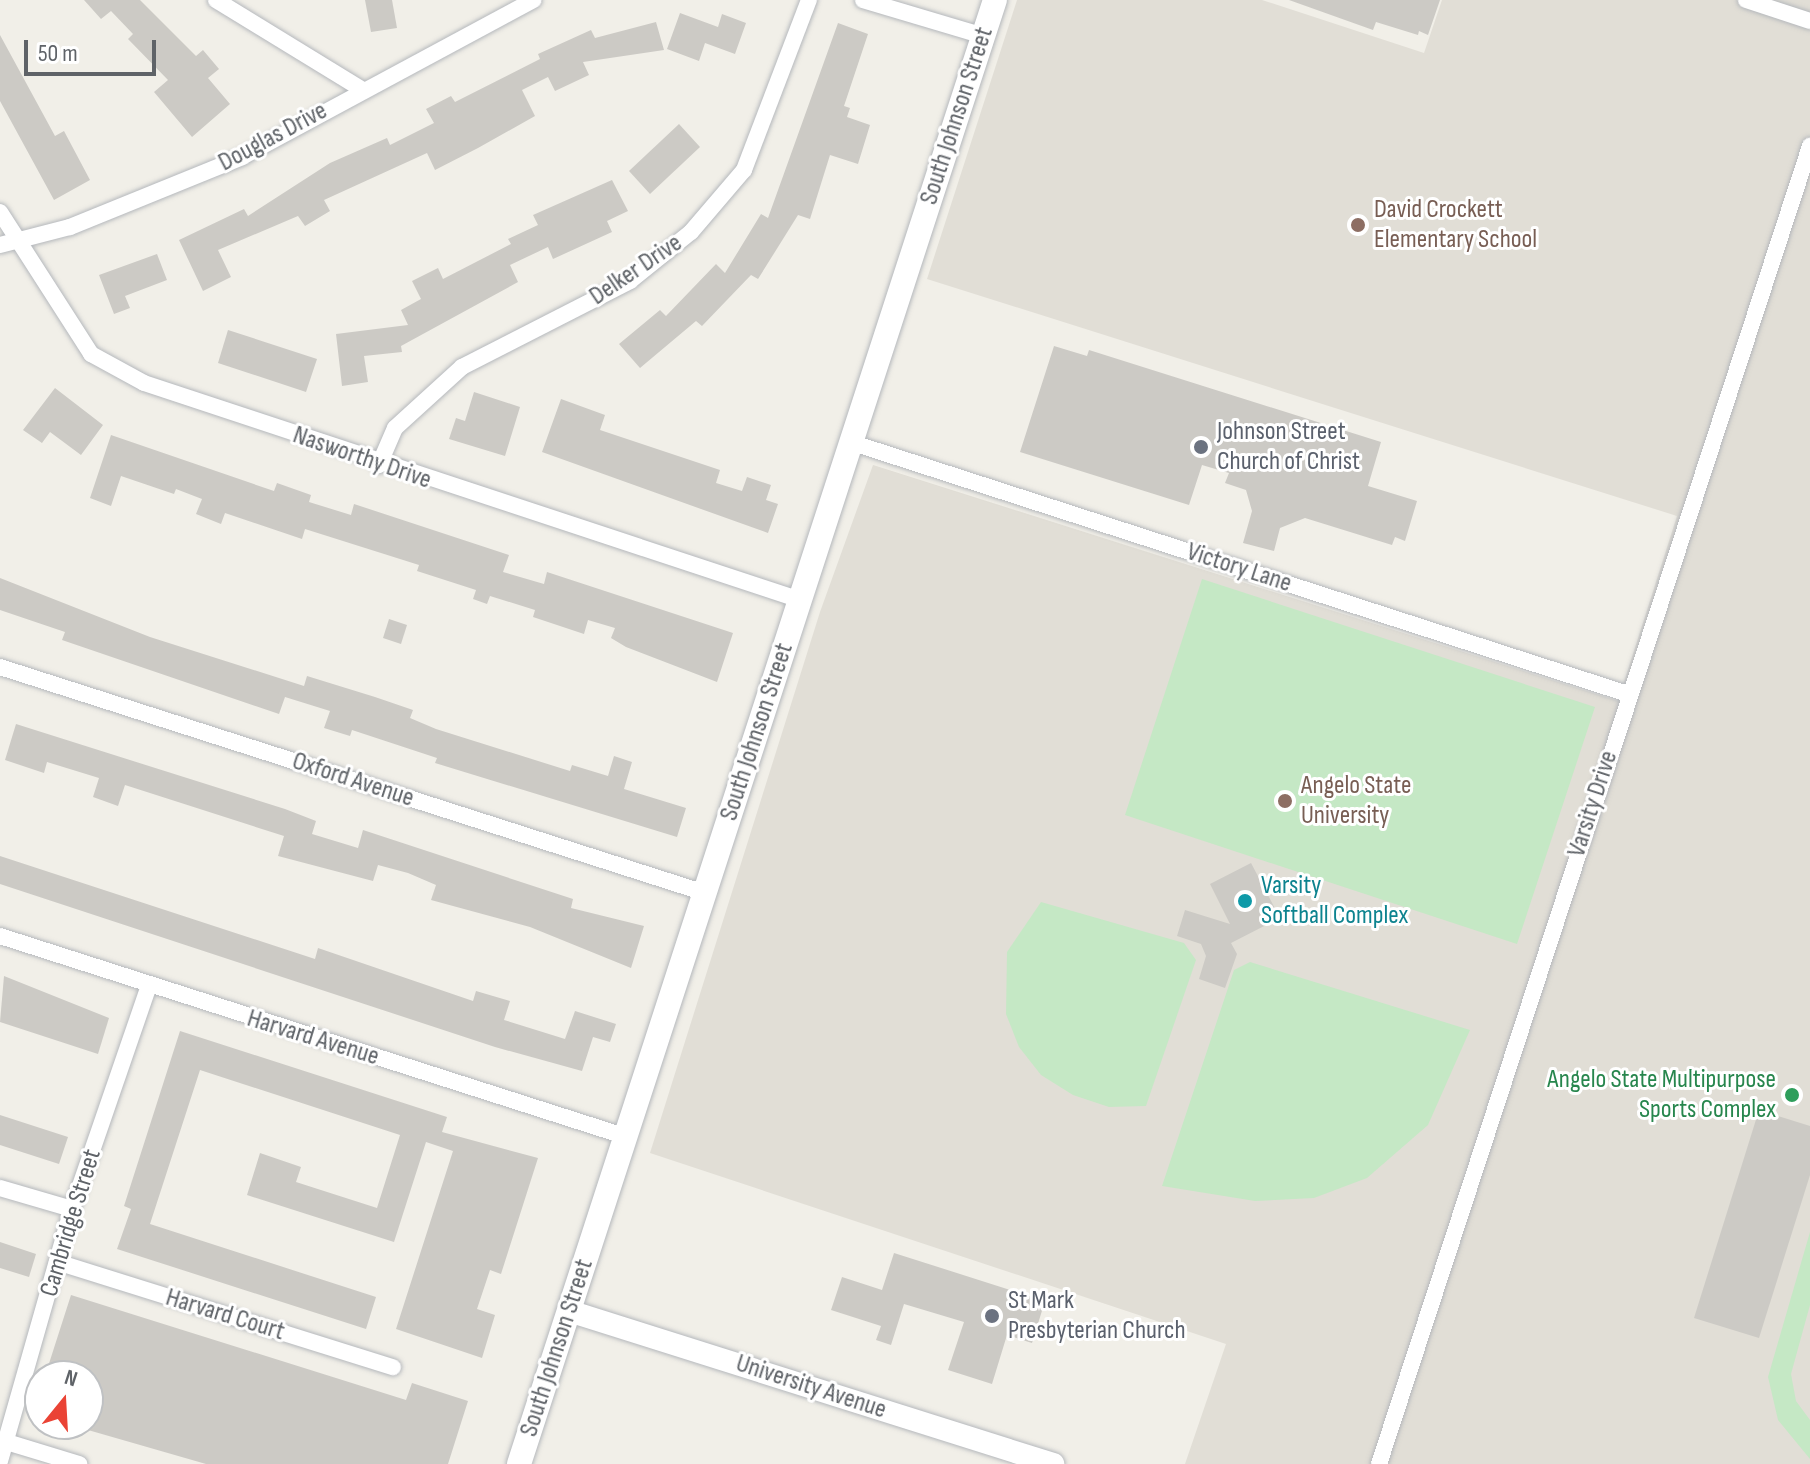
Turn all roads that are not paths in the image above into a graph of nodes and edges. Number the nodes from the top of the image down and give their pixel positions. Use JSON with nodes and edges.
{"nodes":[{"id":1,"x":216,"y":0,"type":"edge"},
{"id":2,"x":533,"y":0,"type":"edge"},
{"id":3,"x":809,"y":0,"type":"edge"},
{"id":4,"x":863,"y":0,"type":"edge"},
{"id":5,"x":995,"y":0,"type":"edge"},
{"id":6,"x":1746,"y":0,"type":"edge"},
{"id":7,"x":1810,"y":21,"type":"edge"},
{"id":8,"x":984,"y":36,"type":"junction"},
{"id":9,"x":361,"y":89,"type":"junction"},
{"id":10,"x":1810,"y":146,"type":"edge"},
{"id":11,"x":0,"y":212,"type":"edge"},
{"id":12,"x":8,"y":242,"type":"edge"},
{"id":13,"x":850,"y":442,"type":"junction"},
{"id":14,"x":379,"y":465,"type":"junction"},
{"id":15,"x":800,"y":600,"type":"junction"},
{"id":16,"x":0,"y":667,"type":"edge"},
{"id":17,"x":1628,"y":694,"type":"junction"},
{"id":18,"x":705,"y":893,"type":"junction"},
{"id":19,"x":0,"y":936,"type":"edge"},
{"id":20,"x":149,"y":986,"type":"junction"},
{"id":21,"x":627,"y":1137,"type":"junction"},
{"id":22,"x":0,"y":1188,"type":"edge"},
{"id":23,"x":72,"y":1209,"type":"junction"},
{"id":24,"x":57,"y":1262,"type":"junction"},
{"id":25,"x":569,"y":1311,"type":"junction"},
{"id":26,"x":393,"y":1367,"type":"dead end"},
{"id":27,"x":3,"y":1441,"type":"edge"},
{"id":28,"x":0,"y":1461,"type":"edge"},
{"id":29,"x":79,"y":1464,"type":"edge"},
{"id":30,"x":519,"y":1464,"type":"edge"},
{"id":31,"x":1053,"y":1464,"type":"edge"},
{"id":32,"x":1379,"y":1464,"type":"edge"}],
"edges":[{"from":1,"to":9,"type":"street"},
{"from":2,"to":9,"type":"street","name":"Douglas Drive"},
{"from":3,"to":14,"type":"street","name":"Delker Drive"},
{"from":4,"to":8,"type":"street"},
{"from":5,"to":8,"type":"main road","name":"South Johnson Street"},
{"from":6,"to":7,"type":"street"},
{"from":8,"to":13,"type":"main road","name":"South Johnson Street"},
{"from":9,"to":12,"type":"street","name":"Douglas Drive"},
{"from":10,"to":17,"type":"street","name":"Varsity Drive"},
{"from":11,"to":12,"type":"street","name":"Nasworthy Drive"},
{"from":12,"to":14,"type":"street","name":"Nasworthy Drive"},
{"from":13,"to":15,"type":"main road","name":"South Johnson Street"},
{"from":13,"to":17,"type":"street","name":"Victory Lane"},
{"from":14,"to":15,"type":"street","name":"Nasworthy Drive"},
{"from":15,"to":18,"type":"main road","name":"South Johnson Street"},
{"from":16,"to":18,"type":"street","name":"Oxford Avenue"},
{"from":17,"to":32,"type":"street","name":"Varsity Drive"},
{"from":18,"to":21,"type":"main road","name":"South Johnson Street"},
{"from":19,"to":20,"type":"street","name":"Harvard Avenue"},
{"from":20,"to":21,"type":"street","name":"Harvard Avenue"},
{"from":20,"to":23,"type":"street","name":"Cambridge Street"},
{"from":21,"to":25,"type":"main road","name":"South Johnson Street"},
{"from":22,"to":23,"type":"street"},
{"from":23,"to":24,"type":"street","name":"Cambridge Street"},
{"from":24,"to":26,"type":"street","name":"Harvard Court"},
{"from":24,"to":27,"type":"street","name":"Cambridge Street"},
{"from":25,"to":30,"type":"main road","name":"South Johnson Street"},
{"from":25,"to":31,"type":"street","name":"University Avenue"},
{"from":27,"to":28,"type":"street","name":"Cambridge Street"},
{"from":27,"to":29,"type":"street"}]}
